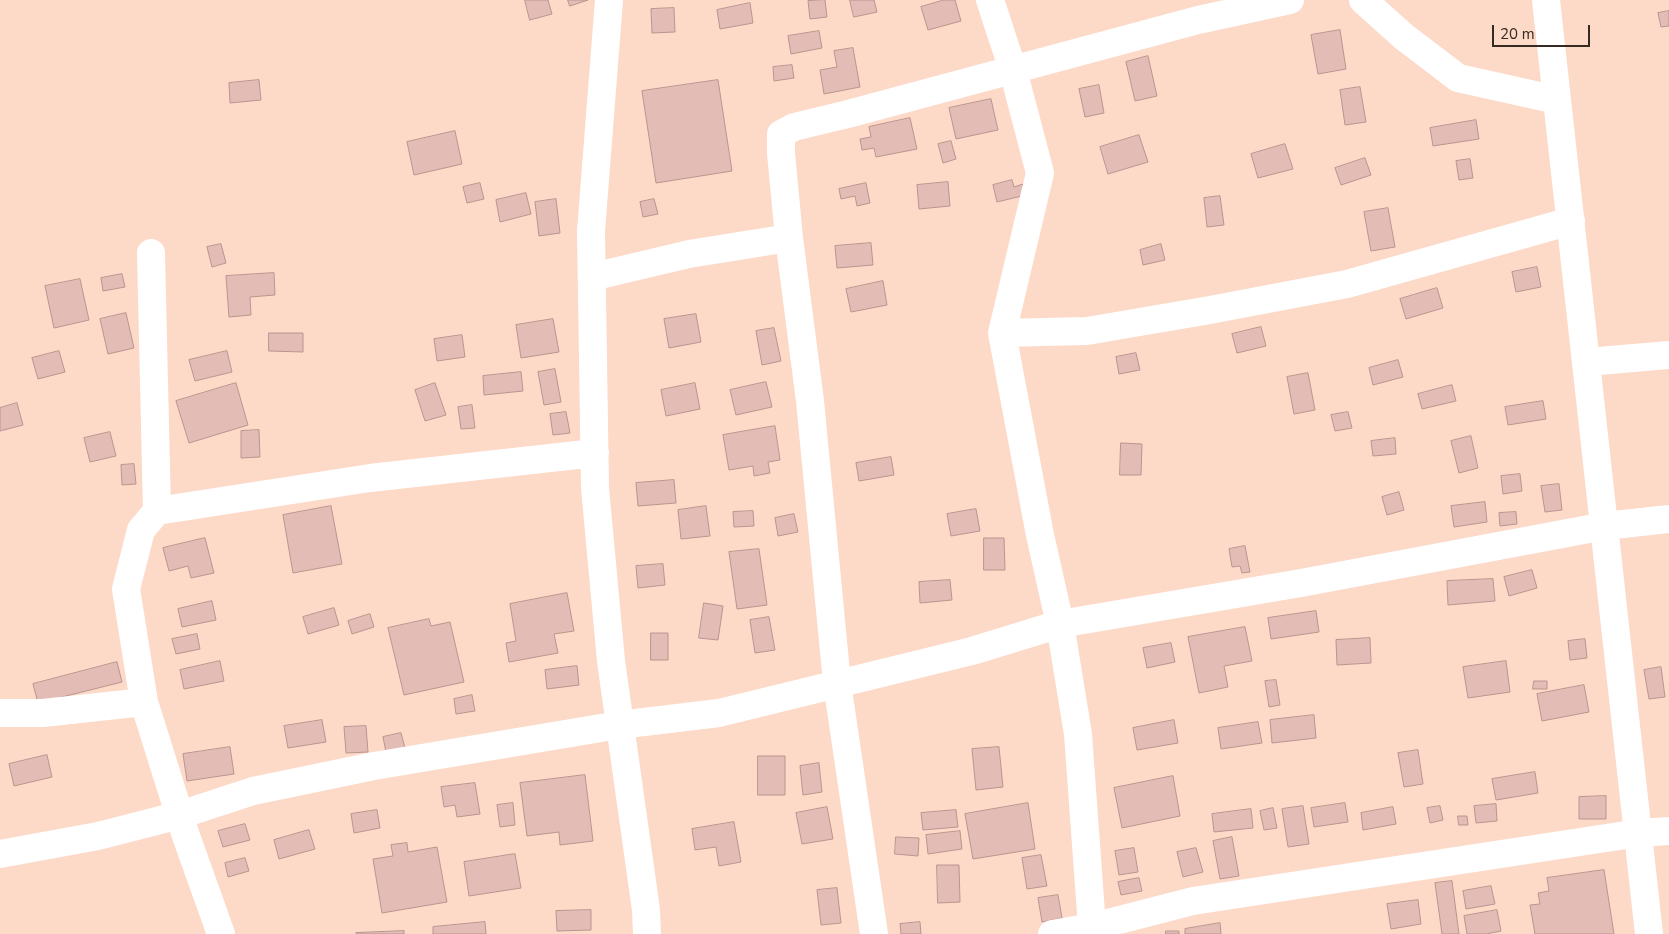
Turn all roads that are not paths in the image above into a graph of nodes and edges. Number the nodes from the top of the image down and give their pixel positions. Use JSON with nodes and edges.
{"nodes":[{"id":1,"x":609,"y":0,"type":"edge"},
{"id":2,"x":990,"y":0,"type":"edge"},
{"id":3,"x":1290,"y":0,"type":"edge"},
{"id":4,"x":1363,"y":0,"type":"edge"},
{"id":5,"x":1546,"y":0,"type":"edge"},
{"id":6,"x":1013,"y":70,"type":"junction"},
{"id":7,"x":1557,"y":100,"type":"junction"},
{"id":8,"x":1570,"y":221,"type":"junction"},
{"id":9,"x":789,"y":238,"type":"junction"},
{"id":10,"x":151,"y":253,"type":"dead end"},
{"id":11,"x":592,"y":277,"type":"junction"},
{"id":12,"x":1002,"y":333,"type":"junction"},
{"id":13,"x":1669,"y":354,"type":"edge"},
{"id":14,"x":1587,"y":362,"type":"junction"},
{"id":15,"x":594,"y":452,"type":"junction"},
{"id":16,"x":157,"y":511,"type":"junction"},
{"id":17,"x":1669,"y":519,"type":"edge"},
{"id":18,"x":1605,"y":526,"type":"junction"},
{"id":19,"x":1060,"y":624,"type":"junction"},
{"id":20,"x":838,"y":683,"type":"junction"},
{"id":21,"x":144,"y":702,"type":"junction"},
{"id":22,"x":0,"y":713,"type":"edge"},
{"id":23,"x":620,"y":725,"type":"junction"},
{"id":24,"x":180,"y":815,"type":"junction"},
{"id":25,"x":1669,"y":831,"type":"edge"},
{"id":26,"x":1639,"y":833,"type":"junction"},
{"id":27,"x":0,"y":854,"type":"edge"},
{"id":28,"x":1092,"y":927,"type":"junction"},
{"id":29,"x":221,"y":934,"type":"edge"},
{"id":30,"x":648,"y":934,"type":"edge"},
{"id":31,"x":874,"y":934,"type":"edge"},
{"id":32,"x":1052,"y":934,"type":"edge"},
{"id":33,"x":1649,"y":934,"type":"edge"}],
"edges":[{"from":1,"to":11,"type":"street"},
{"from":2,"to":6,"type":"street"},
{"from":3,"to":6,"type":"street"},
{"from":4,"to":7,"type":"street"},
{"from":5,"to":7,"type":"street"},
{"from":6,"to":9,"type":"street"},
{"from":6,"to":12,"type":"street"},
{"from":7,"to":8,"type":"street"},
{"from":8,"to":12,"type":"street"},
{"from":8,"to":14,"type":"street"},
{"from":9,"to":11,"type":"street"},
{"from":9,"to":20,"type":"street"},
{"from":10,"to":16,"type":"street"},
{"from":11,"to":15,"type":"street"},
{"from":12,"to":19,"type":"street"},
{"from":13,"to":14,"type":"street"},
{"from":14,"to":18,"type":"street"},
{"from":15,"to":16,"type":"street"},
{"from":15,"to":23,"type":"street"},
{"from":16,"to":21,"type":"street"},
{"from":17,"to":18,"type":"street"},
{"from":18,"to":19,"type":"street"},
{"from":18,"to":26,"type":"street"},
{"from":19,"to":20,"type":"street"},
{"from":19,"to":28,"type":"street"},
{"from":20,"to":23,"type":"street"},
{"from":20,"to":31,"type":"street"},
{"from":21,"to":22,"type":"street"},
{"from":21,"to":24,"type":"street"},
{"from":23,"to":24,"type":"street"},
{"from":23,"to":30,"type":"street"},
{"from":24,"to":27,"type":"street"},
{"from":24,"to":29,"type":"street"},
{"from":25,"to":26,"type":"street"},
{"from":26,"to":28,"type":"street"},
{"from":26,"to":33,"type":"street"},
{"from":28,"to":32,"type":"street"}]}
